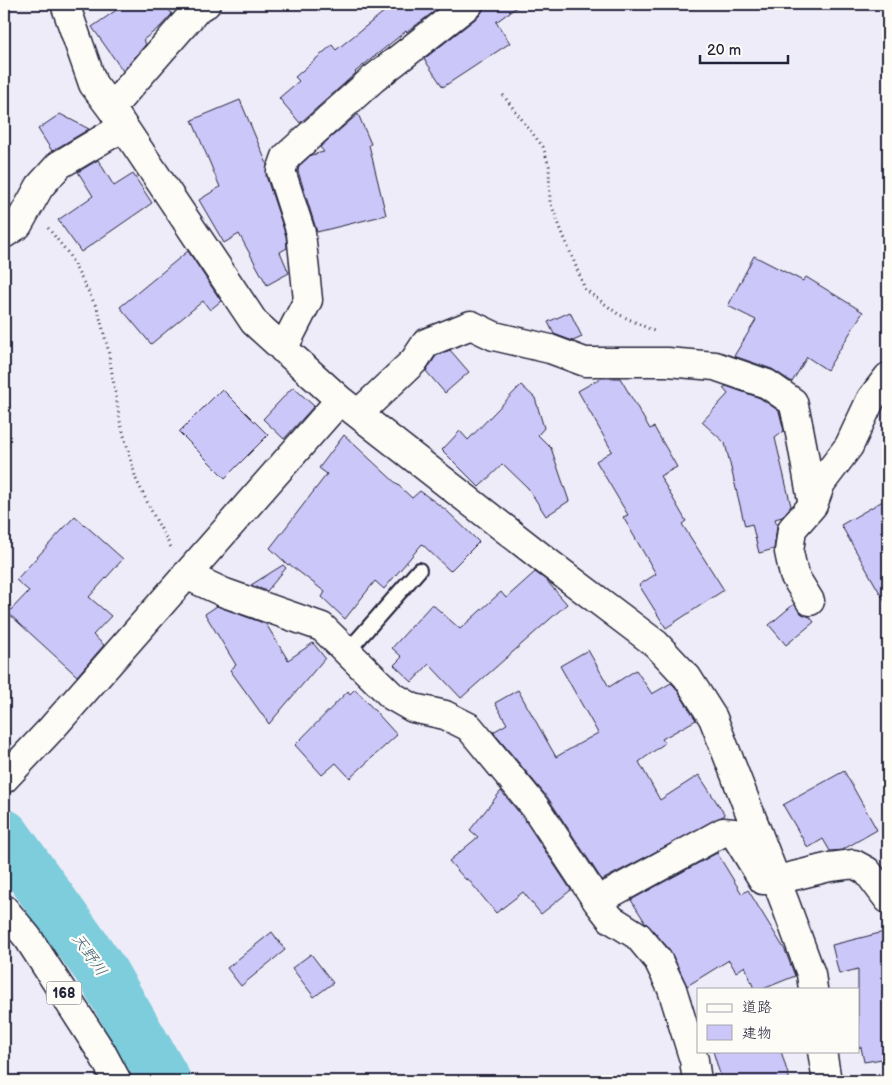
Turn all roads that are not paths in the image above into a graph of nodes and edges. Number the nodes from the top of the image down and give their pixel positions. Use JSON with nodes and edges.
{"nodes":[{"id":1,"x":65,"y":4,"type":"edge"},
{"id":2,"x":206,"y":4,"type":"edge"},
{"id":3,"x":469,"y":4,"type":"edge"},
{"id":4,"x":117,"y":118,"type":"junction"},
{"id":5,"x":4,"y":234,"type":"edge"},
{"id":6,"x":283,"y":348,"type":"junction"},
{"id":7,"x":888,"y":377,"type":"edge"},
{"id":8,"x":349,"y":407,"type":"junction"},
{"id":9,"x":813,"y":505,"type":"junction"},
{"id":10,"x":419,"y":570,"type":"dead end"},
{"id":11,"x":186,"y":575,"type":"junction"},
{"id":12,"x":810,"y":601,"type":"dead end"},
{"id":13,"x":347,"y":652,"type":"junction"},
{"id":14,"x":11,"y":772,"type":"edge"},
{"id":15,"x":776,"y":880,"type":"junction"},
{"id":16,"x":888,"y":899,"type":"edge"},
{"id":17,"x":597,"y":902,"type":"junction"},
{"id":18,"x":4,"y":909,"type":"edge"},
{"id":19,"x":813,"y":988,"type":"edge"},
{"id":20,"x":822,"y":1052,"type":"edge"},
{"id":21,"x":117,"y":1081,"type":"edge"},
{"id":22,"x":697,"y":1081,"type":"edge"},
{"id":23,"x":827,"y":1081,"type":"edge"}],
"edges":[{"from":1,"to":4,"type":"main road"},
{"from":2,"to":4,"type":"main road"},
{"from":3,"to":6,"type":"main road"},
{"from":4,"to":5,"type":"main road"},
{"from":4,"to":6,"type":"main road"},
{"from":6,"to":8,"type":"main road"},
{"from":7,"to":9,"type":"main road"},
{"from":8,"to":9,"type":"main road"},
{"from":8,"to":11,"type":"main road"},
{"from":8,"to":15,"type":"main road"},
{"from":9,"to":12,"type":"main road"},
{"from":10,"to":13,"type":"lane"},
{"from":11,"to":13,"type":"main road"},
{"from":11,"to":14,"type":"main road"},
{"from":13,"to":17,"type":"main road"},
{"from":15,"to":16,"type":"main road"},
{"from":15,"to":17,"type":"main road"},
{"from":15,"to":19,"type":"main road"},
{"from":17,"to":22,"type":"main road"},
{"from":18,"to":21,"type":"main road","number":"168"},
{"from":20,"to":23,"type":"main road"}]}
